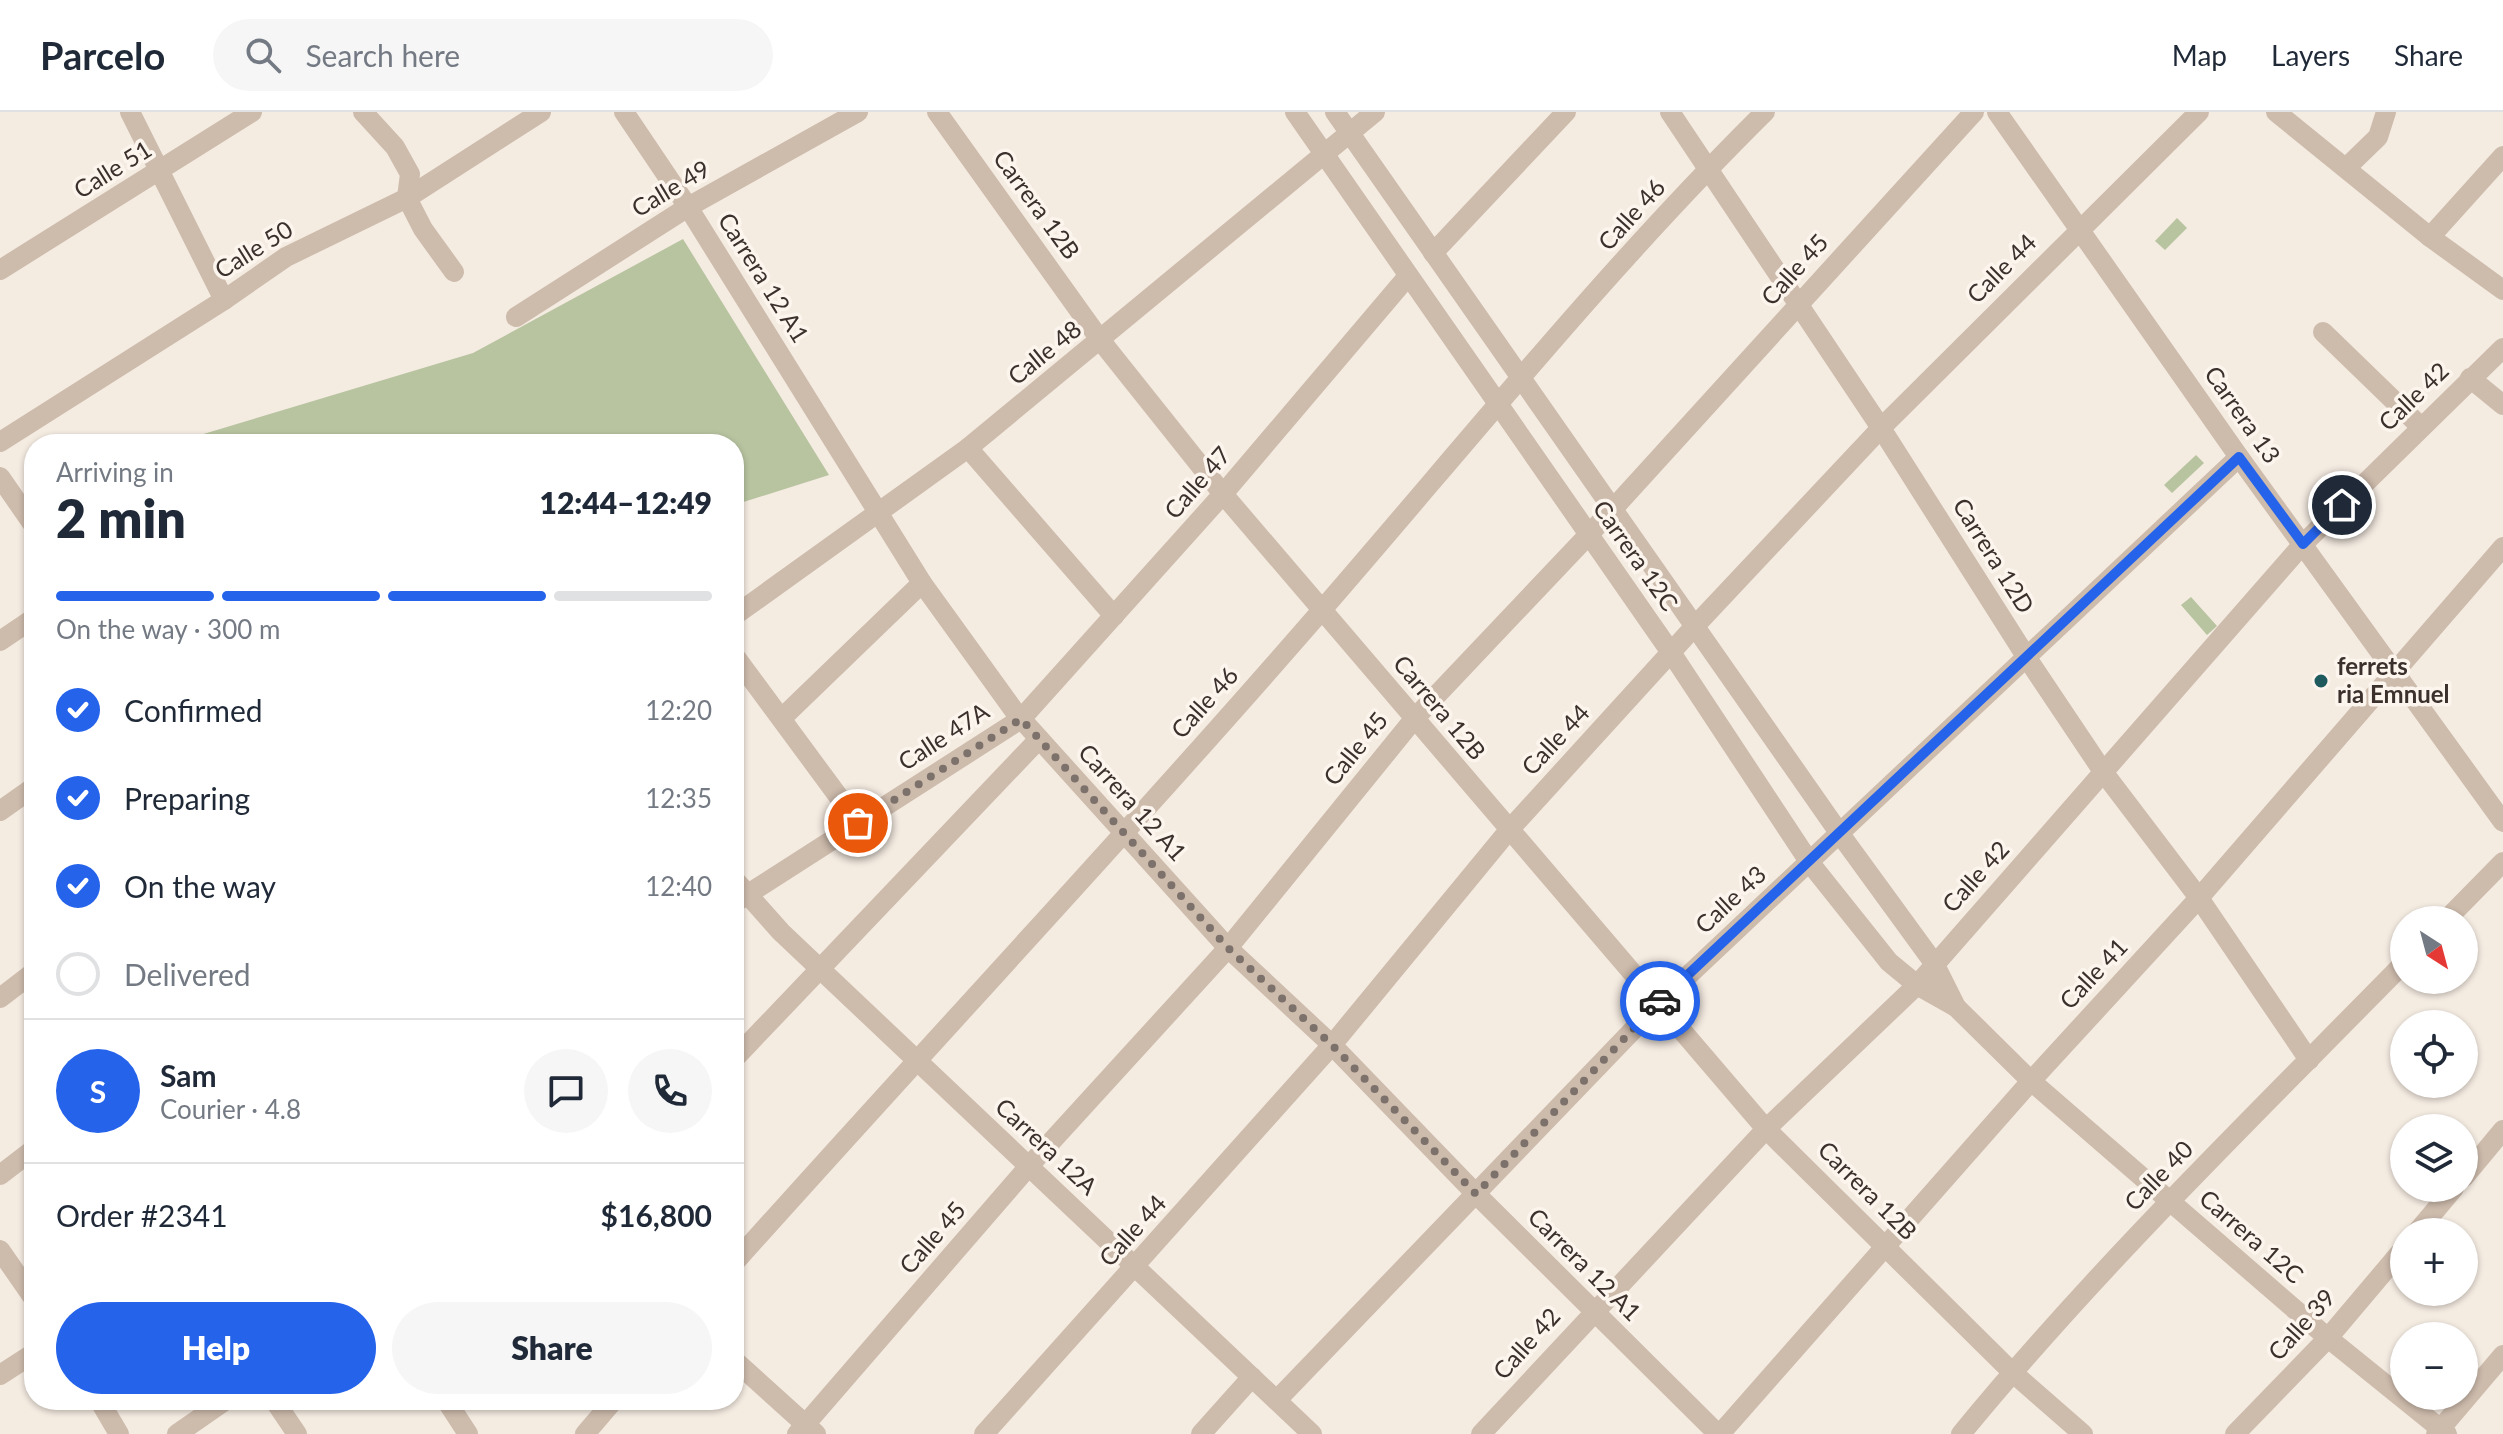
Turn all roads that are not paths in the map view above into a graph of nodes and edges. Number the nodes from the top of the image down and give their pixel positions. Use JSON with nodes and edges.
{"nodes":[{"id":1,"x":130,"y":112,"type":"edge"},
{"id":2,"x":252,"y":112,"type":"edge"},
{"id":3,"x":363,"y":112,"type":"edge"},
{"id":4,"x":541,"y":112,"type":"edge"},
{"id":5,"x":624,"y":112,"type":"edge"},
{"id":6,"x":858,"y":112,"type":"edge"},
{"id":7,"x":937,"y":112,"type":"edge"},
{"id":8,"x":1295,"y":112,"type":"edge"},
{"id":9,"x":1335,"y":112,"type":"edge"},
{"id":10,"x":1375,"y":112,"type":"edge"},
{"id":11,"x":1566,"y":112,"type":"edge"},
{"id":12,"x":1670,"y":112,"type":"edge"},
{"id":13,"x":1765,"y":112,"type":"edge"},
{"id":14,"x":1974,"y":112,"type":"edge"},
{"id":15,"x":1997,"y":112,"type":"edge"},
{"id":16,"x":2199,"y":112,"type":"edge"},
{"id":17,"x":2276,"y":112,"type":"edge"},
{"id":18,"x":2386,"y":112,"type":"edge"},
{"id":19,"x":1349,"y":133,"type":"junction"},
{"id":20,"x":1326,"y":156,"type":"junction"},
{"id":21,"x":2503,"y":156,"type":"edge"},
{"id":22,"x":2346,"y":168,"type":"junction"},
{"id":23,"x":1707,"y":169,"type":"junction"},
{"id":24,"x":162,"y":170,"type":"junction"},
{"id":25,"x":407,"y":198,"type":"junction"},
{"id":26,"x":688,"y":207,"type":"junction"},
{"id":27,"x":2079,"y":228,"type":"junction"},
{"id":28,"x":2430,"y":237,"type":"junction"},
{"id":29,"x":1433,"y":253,"type":"junction"},
{"id":30,"x":0,"y":270,"type":"edge"},
{"id":31,"x":454,"y":272,"type":"dead end"},
{"id":32,"x":1408,"y":276,"type":"junction"},
{"id":33,"x":2503,"y":290,"type":"edge"},
{"id":34,"x":224,"y":300,"type":"junction"},
{"id":35,"x":1798,"y":305,"type":"junction"},
{"id":36,"x":516,"y":317,"type":"dead end"},
{"id":37,"x":2323,"y":332,"type":"dead end"},
{"id":38,"x":1101,"y":341,"type":"junction"},
{"id":39,"x":2503,"y":348,"type":"edge"},
{"id":40,"x":1522,"y":377,"type":"junction"},
{"id":41,"x":2470,"y":378,"type":"junction"},
{"id":42,"x":1498,"y":402,"type":"junction"},
{"id":43,"x":2503,"y":405,"type":"edge"},
{"id":44,"x":2420,"y":426,"type":"junction"},
{"id":45,"x":1881,"y":428,"type":"junction"},
{"id":46,"x":0,"y":442,"type":"edge"},
{"id":47,"x":968,"y":448,"type":"junction"},
{"id":48,"x":2239,"y":457,"type":"junction"},
{"id":49,"x":0,"y":477,"type":"edge"},
{"id":50,"x":1223,"y":494,"type":"junction"},
{"id":51,"x":1612,"y":510,"type":"junction"},
{"id":52,"x":24,"y":512,"type":"edge"},
{"id":53,"x":877,"y":512,"type":"junction"},
{"id":54,"x":1588,"y":536,"type":"junction"},
{"id":55,"x":2303,"y":544,"type":"junction"},
{"id":56,"x":2503,"y":547,"type":"edge"},
{"id":57,"x":922,"y":583,"type":"junction"},
{"id":58,"x":744,"y":609,"type":"edge"},
{"id":59,"x":1322,"y":610,"type":"junction"},
{"id":60,"x":1114,"y":616,"type":"junction"},
{"id":61,"x":24,"y":625,"type":"edge"},
{"id":62,"x":1694,"y":627,"type":"junction"},
{"id":63,"x":0,"y":641,"type":"edge"},
{"id":64,"x":1672,"y":654,"type":"junction"},
{"id":65,"x":2027,"y":658,"type":"junction"},
{"id":66,"x":744,"y":668,"type":"edge"},
{"id":67,"x":2397,"y":673,"type":"junction"},
{"id":68,"x":783,"y":717,"type":"junction"},
{"id":69,"x":1021,"y":719,"type":"junction"},
{"id":70,"x":1414,"y":719,"type":"junction"},
{"id":71,"x":1039,"y":739,"type":"junction"},
{"id":72,"x":2104,"y":773,"type":"junction"},
{"id":73,"x":24,"y":794,"type":"edge"},
{"id":74,"x":0,"y":811,"type":"edge"},
{"id":75,"x":2503,"y":822,"type":"edge"},
{"id":76,"x":858,"y":823,"type":"junction"},
{"id":77,"x":1509,"y":830,"type":"junction"},
{"id":78,"x":1124,"y":834,"type":"junction"},
{"id":79,"x":1840,"y":834,"type":"junction"},
{"id":80,"x":2503,"y":862,"type":"edge"},
{"id":81,"x":1810,"y":863,"type":"junction"},
{"id":82,"x":744,"y":889,"type":"edge"},
{"id":83,"x":744,"y":898,"type":"edge"},
{"id":84,"x":2199,"y":898,"type":"junction"},
{"id":85,"x":2460,"y":906,"type":"edge"},
{"id":86,"x":1228,"y":948,"type":"junction"},
{"id":87,"x":1934,"y":963,"type":"junction"},
{"id":88,"x":820,"y":968,"type":"junction"},
{"id":89,"x":2390,"y":977,"type":"edge"},
{"id":90,"x":24,"y":980,"type":"edge"},
{"id":91,"x":1917,"y":985,"type":"junction"},
{"id":92,"x":0,"y":998,"type":"edge"},
{"id":93,"x":1659,"y":1003,"type":"junction"},
{"id":94,"x":1956,"y":1007,"type":"junction"},
{"id":95,"x":1332,"y":1045,"type":"junction"},
{"id":96,"x":744,"y":1048,"type":"edge"},
{"id":97,"x":917,"y":1060,"type":"junction"},
{"id":98,"x":2309,"y":1060,"type":"junction"},
{"id":99,"x":2031,"y":1081,"type":"junction"},
{"id":100,"x":1766,"y":1129,"type":"junction"},
{"id":101,"x":2503,"y":1130,"type":"edge"},
{"id":102,"x":24,"y":1157,"type":"edge"},
{"id":103,"x":2478,"y":1160,"type":"edge"},
{"id":104,"x":1029,"y":1166,"type":"junction"},
{"id":105,"x":0,"y":1175,"type":"edge"},
{"id":106,"x":1476,"y":1194,"type":"junction"},
{"id":107,"x":2170,"y":1200,"type":"junction"},
{"id":108,"x":2442,"y":1202,"type":"edge"},
{"id":109,"x":2429,"y":1218,"type":"edge"},
{"id":110,"x":1886,"y":1246,"type":"junction"},
{"id":111,"x":0,"y":1250,"type":"edge"},
{"id":112,"x":744,"y":1252,"type":"edge"},
{"id":113,"x":2390,"y":1265,"type":"edge"},
{"id":114,"x":1136,"y":1267,"type":"junction"},
{"id":115,"x":24,"y":1285,"type":"edge"},
{"id":116,"x":1592,"y":1311,"type":"junction"},
{"id":117,"x":2328,"y":1338,"type":"junction"},
{"id":118,"x":2503,"y":1355,"type":"edge"},
{"id":119,"x":24,"y":1359,"type":"edge"},
{"id":120,"x":744,"y":1370,"type":"edge"},
{"id":121,"x":2012,"y":1372,"type":"junction"},
{"id":122,"x":0,"y":1375,"type":"edge"},
{"id":123,"x":1252,"y":1377,"type":"junction"},
{"id":124,"x":1277,"y":1400,"type":"junction"},
{"id":125,"x":105,"y":1410,"type":"edge"},
{"id":126,"x":212,"y":1410,"type":"edge"},
{"id":127,"x":281,"y":1410,"type":"edge"},
{"id":128,"x":452,"y":1410,"type":"edge"},
{"id":129,"x":605,"y":1410,"type":"edge"},
{"id":130,"x":806,"y":1431,"type":"edge"},
{"id":131,"x":2441,"y":1432,"type":"edge"},
{"id":132,"x":119,"y":1434,"type":"edge"},
{"id":133,"x":177,"y":1434,"type":"edge"},
{"id":134,"x":297,"y":1434,"type":"edge"},
{"id":135,"x":468,"y":1434,"type":"edge"},
{"id":136,"x":585,"y":1434,"type":"edge"},
{"id":137,"x":984,"y":1434,"type":"edge"},
{"id":138,"x":1201,"y":1434,"type":"edge"},
{"id":139,"x":1312,"y":1434,"type":"edge"},
{"id":140,"x":1481,"y":1434,"type":"edge"},
{"id":141,"x":1719,"y":1434,"type":"edge"},
{"id":142,"x":1961,"y":1434,"type":"edge"},
{"id":143,"x":2083,"y":1434,"type":"edge"},
{"id":144,"x":2235,"y":1434,"type":"edge"}],
"edges":[{"from":1,"to":24,"type":"street"},
{"from":2,"to":24,"type":"street","name":"Calle 51"},
{"from":3,"to":25,"type":"street"},
{"from":4,"to":25,"type":"street","name":"Calle 50"},
{"from":5,"to":26,"type":"street","name":"Carrera 12 A1"},
{"from":6,"to":26,"type":"street","name":"Calle 49"},
{"from":7,"to":38,"type":"street","name":"Carrera 12B"},
{"from":8,"to":20,"type":"street","name":"Carrera 12C"},
{"from":9,"to":19,"type":"street","name":"Carrera 12C"},
{"from":10,"to":19,"type":"street","name":"Calle 48"},
{"from":11,"to":29,"type":"street"},
{"from":12,"to":23,"type":"street","name":"Carrera 12D"},
{"from":13,"to":23,"type":"street","name":"Calle 46"},
{"from":14,"to":35,"type":"street","name":"Calle 45"},
{"from":15,"to":27,"type":"street","name":"Carrera 13"},
{"from":16,"to":27,"type":"street","name":"Calle 44"},
{"from":17,"to":22,"type":"street"},
{"from":18,"to":22,"type":"street"},
{"from":19,"to":20,"type":"street","name":"Calle 48"},
{"from":19,"to":29,"type":"street","name":"Carrera 12C"},
{"from":20,"to":32,"type":"street","name":"Carrera 12C"},
{"from":20,"to":38,"type":"street","name":"Calle 48"},
{"from":21,"to":28,"type":"street"},
{"from":22,"to":28,"type":"street"},
{"from":23,"to":35,"type":"street","name":"Carrera 12D"},
{"from":23,"to":40,"type":"street","name":"Calle 46"},
{"from":24,"to":30,"type":"street","name":"Calle 51"},
{"from":24,"to":34,"type":"street"},
{"from":25,"to":31,"type":"street"},
{"from":25,"to":34,"type":"street","name":"Calle 50"},
{"from":26,"to":36,"type":"street","name":"Calle 49"},
{"from":26,"to":53,"type":"street","name":"Carrera 12 A1"},
{"from":27,"to":45,"type":"street","name":"Calle 44"},
{"from":27,"to":48,"type":"street","name":"Carrera 13"},
{"from":28,"to":33,"type":"street"},
{"from":29,"to":40,"type":"street","name":"Carrera 12C"},
{"from":32,"to":42,"type":"street","name":"Carrera 12C"},
{"from":32,"to":50,"type":"street","name":"Calle 47"},
{"from":34,"to":46,"type":"street","name":"Calle 50"},
{"from":35,"to":45,"type":"street","name":"Carrera 12D"},
{"from":35,"to":51,"type":"street","name":"Calle 45"},
{"from":37,"to":44,"type":"street"},
{"from":38,"to":47,"type":"street","name":"Calle 48"},
{"from":38,"to":50,"type":"street","name":"Carrera 12B"},
{"from":39,"to":41,"type":"street","name":"Calle 42"},
{"from":40,"to":42,"type":"street","name":"Calle 46"},
{"from":40,"to":51,"type":"street","name":"Carrera 12C"},
{"from":41,"to":43,"type":"street"},
{"from":41,"to":44,"type":"street","name":"Calle 42"},
{"from":42,"to":54,"type":"street","name":"Carrera 12C"},
{"from":42,"to":59,"type":"street","name":"Calle 46"},
{"from":44,"to":55,"type":"street","name":"Calle 42"},
{"from":45,"to":62,"type":"street","name":"Calle 44"},
{"from":45,"to":65,"type":"street","name":"Carrera 12D"},
{"from":47,"to":53,"type":"street","name":"Calle 48"},
{"from":47,"to":60,"type":"street"},
{"from":48,"to":55,"type":"street","name":"Carrera 13"},
{"from":48,"to":65,"type":"street","name":"Calle 43"},
{"from":49,"to":52,"type":"street"},
{"from":50,"to":59,"type":"street","name":"Carrera 12B"},
{"from":50,"to":60,"type":"street","name":"Calle 47"},
{"from":51,"to":54,"type":"street","name":"Calle 45"},
{"from":51,"to":62,"type":"street","name":"Carrera 12C"},
{"from":53,"to":57,"type":"street","name":"Carrera 12 A1"},
{"from":53,"to":58,"type":"street","name":"Calle 48"},
{"from":54,"to":64,"type":"street","name":"Carrera 12C"},
{"from":54,"to":70,"type":"street","name":"Calle 45"},
{"from":55,"to":67,"type":"street","name":"Carrera 13"},
{"from":55,"to":72,"type":"street","name":"Calle 42"},
{"from":56,"to":67,"type":"street","name":"Calle 41"},
{"from":57,"to":68,"type":"street"},
{"from":57,"to":69,"type":"street","name":"Carrera 12 A1"},
{"from":59,"to":70,"type":"street","name":"Carrera 12B"},
{"from":59,"to":78,"type":"street","name":"Calle 46"},
{"from":60,"to":69,"type":"street","name":"Calle 47"},
{"from":61,"to":63,"type":"street"},
{"from":62,"to":64,"type":"street","name":"Calle 44"},
{"from":62,"to":79,"type":"street","name":"Carrera 12C"},
{"from":64,"to":77,"type":"street","name":"Calle 44"},
{"from":64,"to":81,"type":"street","name":"Carrera 12C"},
{"from":65,"to":72,"type":"street","name":"Carrera 12D"},
{"from":65,"to":79,"type":"street","name":"Calle 43"},
{"from":66,"to":68,"type":"street"},
{"from":67,"to":75,"type":"street","name":"Carrera 13"},
{"from":67,"to":84,"type":"street","name":"Calle 41"},
{"from":68,"to":76,"type":"street"},
{"from":69,"to":71,"type":"street","name":"Carrera 12 A1"},
{"from":69,"to":76,"type":"street","name":"Calle 47A"},
{"from":70,"to":77,"type":"street","name":"Carrera 12B"},
{"from":70,"to":86,"type":"street","name":"Calle 45"},
{"from":71,"to":78,"type":"street","name":"Carrera 12 A1"},
{"from":71,"to":88,"type":"street"},
{"from":72,"to":84,"type":"street","name":"Carrera 12D"},
{"from":72,"to":87,"type":"street","name":"Calle 42"},
{"from":73,"to":74,"type":"street"},
{"from":76,"to":82,"type":"street","name":"Calle 47A"},
{"from":77,"to":93,"type":"street","name":"Carrera 12B"},
{"from":77,"to":95,"type":"street","name":"Calle 44"},
{"from":78,"to":86,"type":"street","name":"Carrera 12 A1"},
{"from":78,"to":97,"type":"street","name":"Calle 46"},
{"from":79,"to":81,"type":"street","name":"Calle 43"},
{"from":79,"to":87,"type":"street","name":"Carrera 12C"},
{"from":80,"to":85,"type":"street"},
{"from":81,"to":91,"type":"street","name":"Carrera 12C"},
{"from":81,"to":93,"type":"street","name":"Calle 43"},
{"from":83,"to":88,"type":"street","name":"Carrera 12A"},
{"from":84,"to":98,"type":"street","name":"Carrera 12D"},
{"from":84,"to":99,"type":"street","name":"Calle 41"},
{"from":86,"to":95,"type":"street","name":"Carrera 12 A1"},
{"from":86,"to":104,"type":"street","name":"Calle 45"},
{"from":87,"to":91,"type":"street","name":"Calle 42"},
{"from":87,"to":94,"type":"street","name":"Carrera 12C"},
{"from":88,"to":96,"type":"street"},
{"from":88,"to":97,"type":"street","name":"Carrera 12A"},
{"from":89,"to":98,"type":"street","name":"Calle 40"},
{"from":90,"to":92,"type":"street"},
{"from":91,"to":94,"type":"street","name":"Carrera 12C"},
{"from":91,"to":100,"type":"street","name":"Calle 42"},
{"from":93,"to":100,"type":"street","name":"Carrera 12B"},
{"from":93,"to":106,"type":"street","name":"Calle 43"},
{"from":94,"to":99,"type":"street","name":"Carrera 12C"},
{"from":95,"to":106,"type":"street","name":"Carrera 12 A1"},
{"from":95,"to":114,"type":"street","name":"Calle 44"},
{"from":97,"to":104,"type":"street","name":"Carrera 12A"},
{"from":97,"to":112,"type":"street","name":"Calle 46"},
{"from":98,"to":107,"type":"street","name":"Calle 40"},
{"from":99,"to":107,"type":"street","name":"Carrera 12C"},
{"from":99,"to":110,"type":"street","name":"Calle 41"},
{"from":100,"to":110,"type":"street","name":"Carrera 12B"},
{"from":100,"to":116,"type":"street","name":"Calle 42"},
{"from":101,"to":103,"type":"street"},
{"from":102,"to":105,"type":"street"},
{"from":104,"to":114,"type":"street","name":"Carrera 12A"},
{"from":104,"to":130,"type":"street","name":"Calle 45"},
{"from":106,"to":116,"type":"street","name":"Carrera 12 A1"},
{"from":106,"to":124,"type":"street","name":"Calle 43"},
{"from":107,"to":117,"type":"street","name":"Carrera 12C"},
{"from":107,"to":121,"type":"street","name":"Calle 40"},
{"from":108,"to":109,"type":"street"},
{"from":110,"to":121,"type":"street","name":"Carrera 12B"},
{"from":110,"to":141,"type":"street","name":"Calle 41"},
{"from":111,"to":115,"type":"street"},
{"from":113,"to":117,"type":"street","name":"Calle 39"},
{"from":114,"to":123,"type":"street","name":"Carrera 12A"},
{"from":114,"to":137,"type":"street","name":"Calle 44"},
{"from":116,"to":140,"type":"street","name":"Calle 42"},
{"from":116,"to":141,"type":"street","name":"Carrera 12 A1"},
{"from":117,"to":131,"type":"street","name":"Carrera 12C"},
{"from":117,"to":144,"type":"street","name":"Calle 39"},
{"from":118,"to":131,"type":"street"},
{"from":119,"to":122,"type":"street"},
{"from":120,"to":130,"type":"street"},
{"from":121,"to":142,"type":"street","name":"Calle 40"},
{"from":121,"to":143,"type":"street","name":"Carrera 12B"},
{"from":123,"to":124,"type":"street","name":"Carrera 12A"},
{"from":123,"to":138,"type":"street"},
{"from":124,"to":139,"type":"street","name":"Carrera 12A"},
{"from":125,"to":132,"type":"street"},
{"from":126,"to":133,"type":"street"},
{"from":127,"to":134,"type":"street"},
{"from":128,"to":135,"type":"street"},
{"from":129,"to":136,"type":"street"}]}
